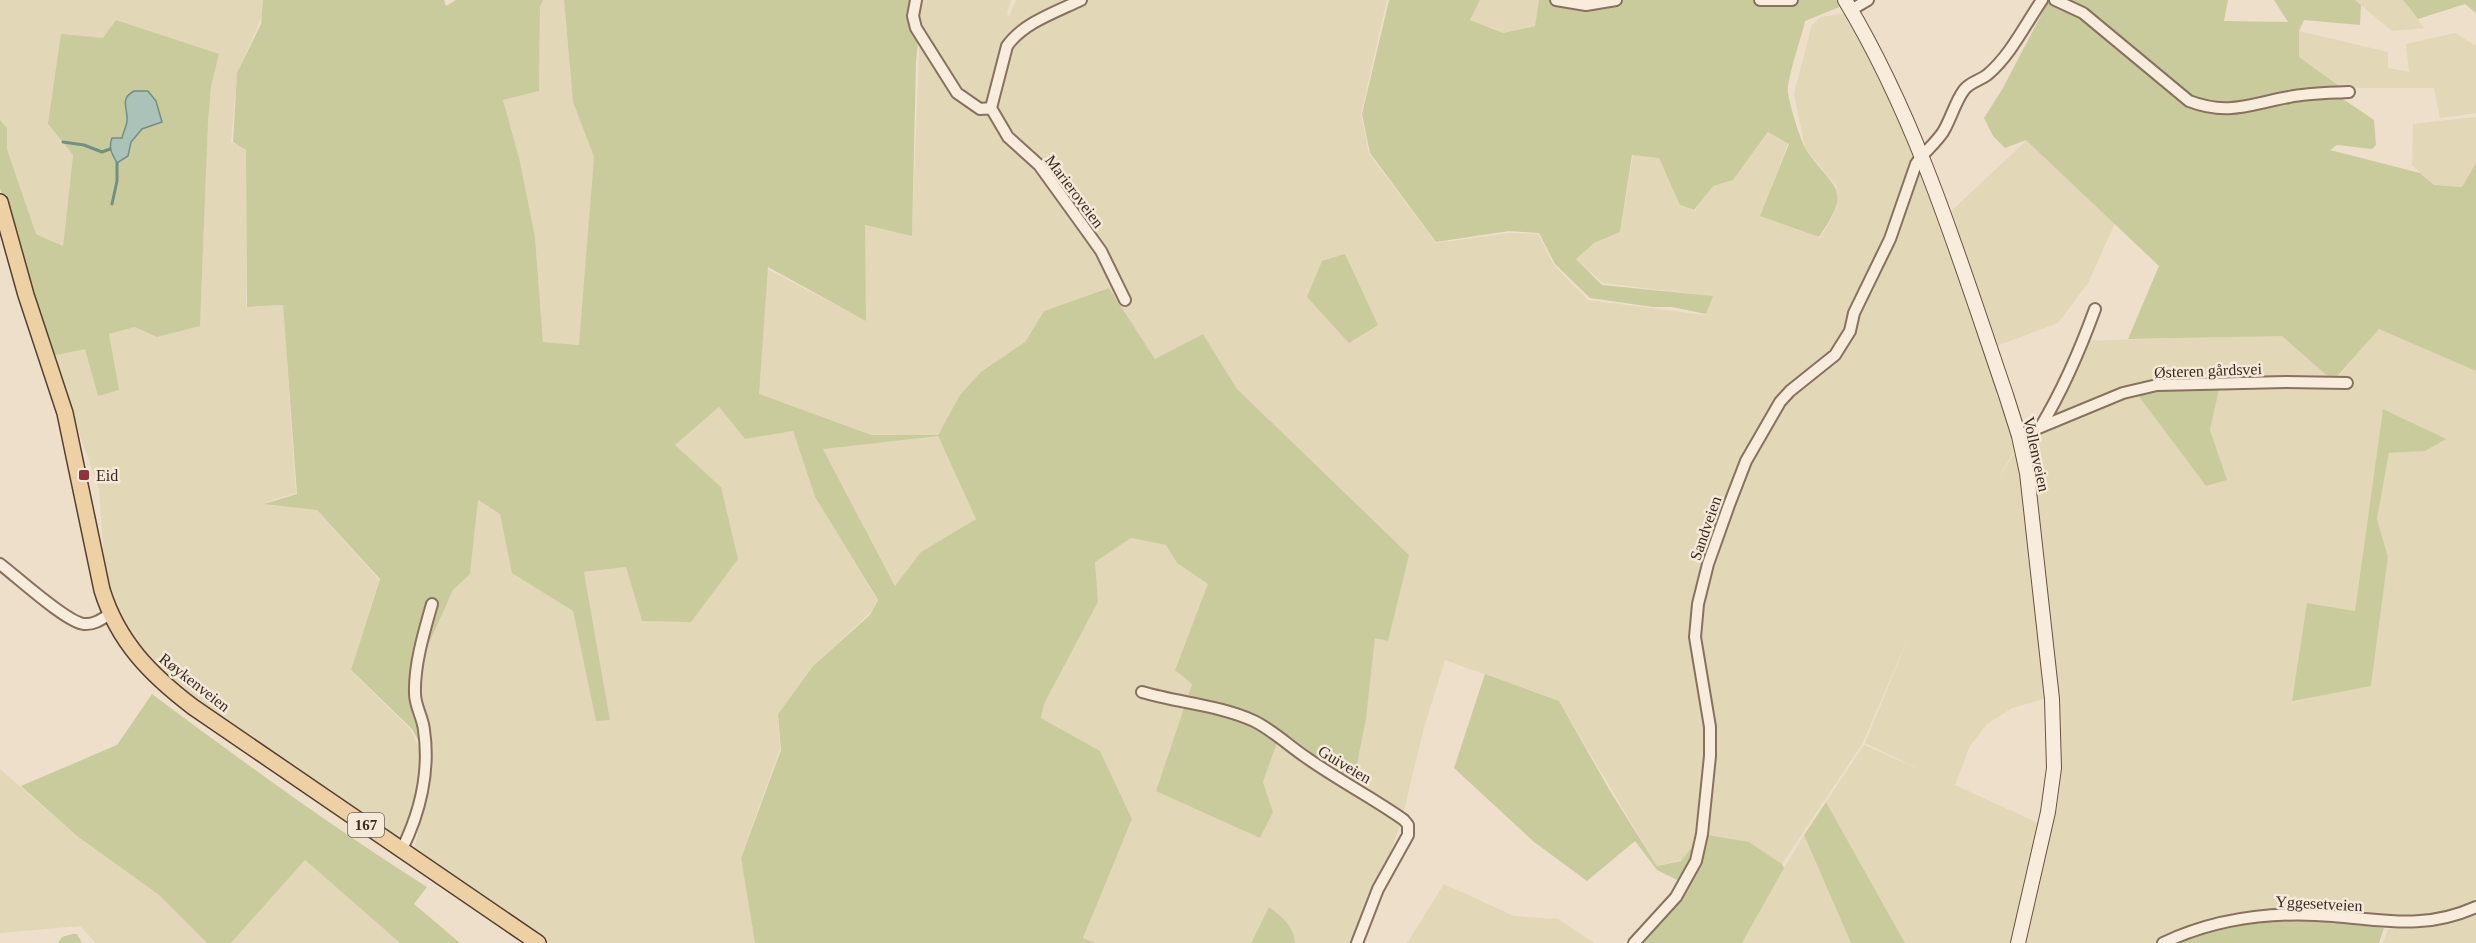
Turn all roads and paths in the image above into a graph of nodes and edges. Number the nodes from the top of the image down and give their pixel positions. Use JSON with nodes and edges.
{"nodes":[{"id":1,"x":916,"y":0,"type":"edge"},
{"id":2,"x":1081,"y":0,"type":"edge"},
{"id":3,"x":1556,"y":0,"type":"edge"},
{"id":4,"x":1616,"y":0,"type":"edge"},
{"id":5,"x":1760,"y":0,"type":"edge"},
{"id":6,"x":1792,"y":0,"type":"edge"},
{"id":7,"x":1868,"y":0,"type":"edge"},
{"id":8,"x":2042,"y":0,"type":"edge"},
{"id":9,"x":2055,"y":0,"type":"edge"},
{"id":10,"x":1848,"y":5,"type":"edge"},
{"id":11,"x":2349,"y":92,"type":"dead end"},
{"id":12,"x":991,"y":108,"type":"junction"},
{"id":13,"x":1922,"y":154,"type":"junction"},
{"id":14,"x":0,"y":202,"type":"edge"},
{"id":15,"x":1125,"y":300,"type":"dead end"},
{"id":16,"x":2095,"y":309,"type":"dead end"},
{"id":17,"x":2347,"y":383,"type":"dead end"},
{"id":18,"x":2041,"y":426,"type":"junction"},
{"id":19,"x":2019,"y":436,"type":"junction"},
{"id":20,"x":0,"y":564,"type":"edge"},
{"id":21,"x":432,"y":604,"type":"dead end"},
{"id":22,"x":110,"y":614,"type":"junction"},
{"id":23,"x":1142,"y":692,"type":"dead end"},
{"id":24,"x":402,"y":849,"type":"junction"},
{"id":25,"x":2476,"y":907,"type":"edge"},
{"id":26,"x":538,"y":943,"type":"edge"},
{"id":27,"x":1357,"y":943,"type":"edge"},
{"id":28,"x":1634,"y":943,"type":"edge"},
{"id":29,"x":2018,"y":943,"type":"edge"},
{"id":30,"x":2163,"y":943,"type":"edge"}],
"edges":[{"from":1,"to":12,"type":"street"},
{"from":2,"to":12,"type":"street"},
{"from":3,"to":4,"type":"street"},
{"from":5,"to":6,"type":"street"},
{"from":7,"to":10,"type":"street"},
{"from":8,"to":13,"type":"street"},
{"from":9,"to":11,"type":"street"},
{"from":10,"to":13,"type":"main road","name":"Vollenveien"},
{"from":12,"to":15,"type":"street","name":"Marieroveien"},
{"from":13,"to":19,"type":"main road","name":"Vollenveien"},
{"from":13,"to":28,"type":"street","name":"Sandveien"},
{"from":14,"to":22,"type":"main road","name":"Røykenveien","number":"167"},
{"from":16,"to":18,"type":"street"},
{"from":17,"to":18,"type":"street","name":"Østeren gårdsvei"},
{"from":18,"to":19,"type":"street","name":"Østeren gårdsvei"},
{"from":19,"to":29,"type":"main road","name":"Vollenveien"},
{"from":20,"to":22,"type":"street"},
{"from":21,"to":24,"type":"street"},
{"from":22,"to":24,"type":"main road","name":"Røykenveien","number":"167"},
{"from":23,"to":27,"type":"street","name":"Guiveien"},
{"from":24,"to":26,"type":"main road","name":"Røykenveien","number":"167"},
{"from":25,"to":30,"type":"street","name":"Yggesetveien"}]}
